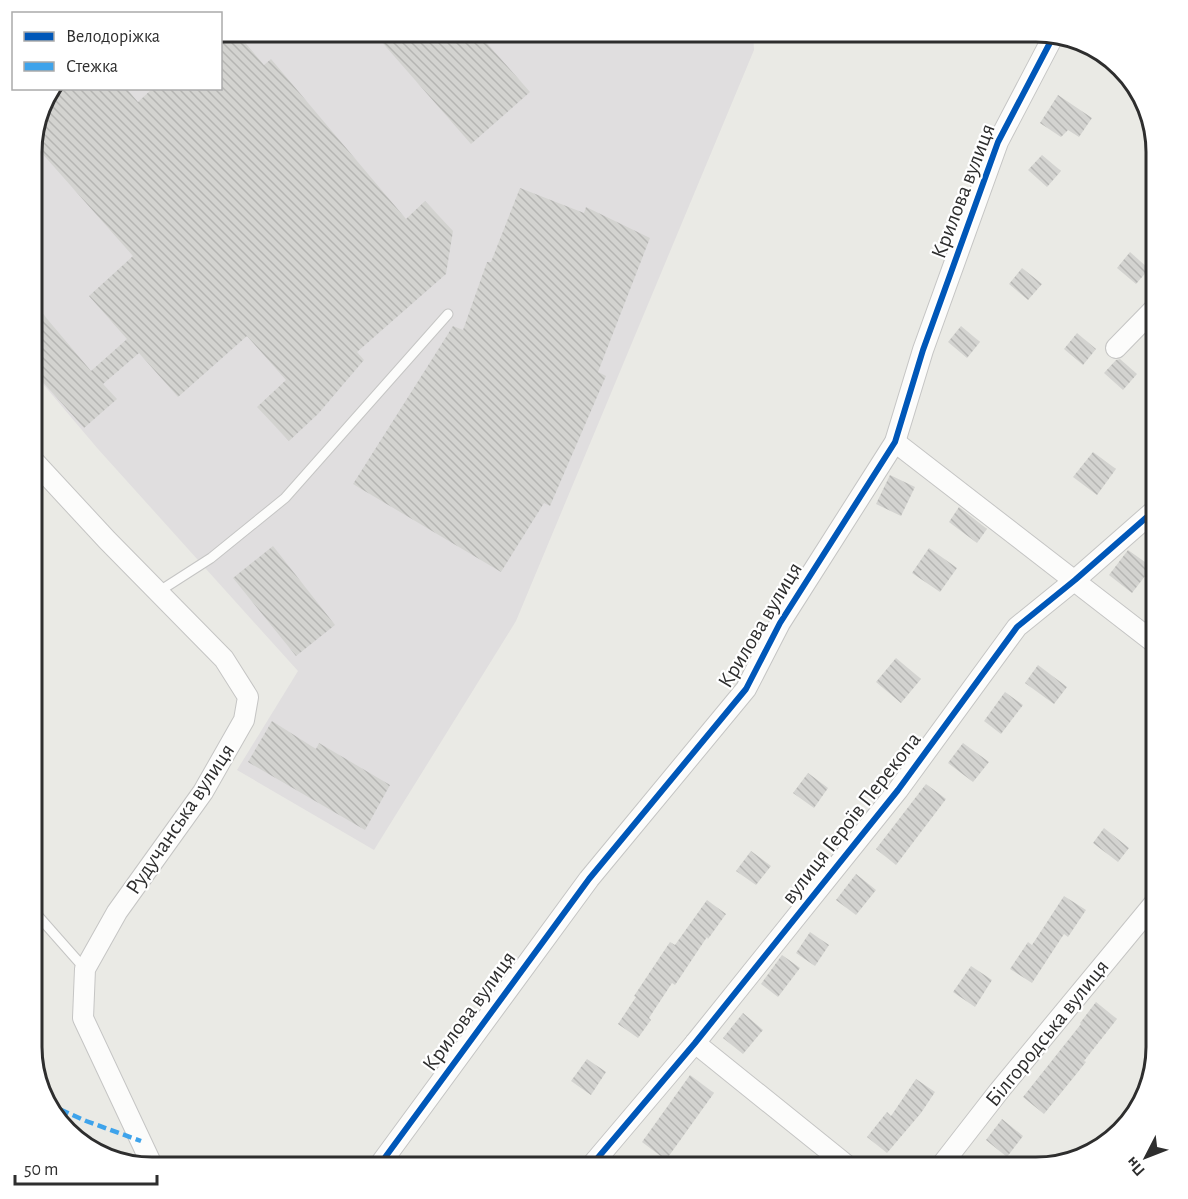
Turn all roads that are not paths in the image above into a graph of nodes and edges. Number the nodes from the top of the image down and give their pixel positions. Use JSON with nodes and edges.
{"nodes":[{"id":1,"x":1050,"y":43,"type":"edge"},
{"id":2,"x":448,"y":314,"type":"dead end"},
{"id":3,"x":1146,"y":317,"type":"edge"},
{"id":4,"x":1116,"y":348,"type":"dead end"},
{"id":5,"x":896,"y":442,"type":"junction"},
{"id":6,"x":42,"y":470,"type":"edge"},
{"id":7,"x":1146,"y":518,"type":"edge"},
{"id":8,"x":1075,"y":580,"type":"junction"},
{"id":9,"x":158,"y":592,"type":"junction"},
{"id":10,"x":1146,"y":636,"type":"edge"},
{"id":11,"x":1146,"y":913,"type":"edge"},
{"id":12,"x":42,"y":920,"type":"edge"},
{"id":13,"x":85,"y":969,"type":"junction"},
{"id":14,"x":695,"y":1043,"type":"junction"},
{"id":15,"x":148,"y":1157,"type":"edge"},
{"id":16,"x":385,"y":1157,"type":"edge"},
{"id":17,"x":598,"y":1157,"type":"edge"},
{"id":18,"x":837,"y":1157,"type":"edge"},
{"id":19,"x":948,"y":1157,"type":"edge"}],
"edges":[{"from":1,"to":5,"type":"street","name":"Крилова вулиця"},
{"from":2,"to":9,"type":"lane"},
{"from":3,"to":4,"type":"street"},
{"from":5,"to":8,"type":"street"},
{"from":5,"to":16,"type":"street","name":"Крилова вулиця"},
{"from":6,"to":9,"type":"street","name":"Рудучанська вулиця"},
{"from":7,"to":8,"type":"street","name":"вулиця Героїв Перекопа"},
{"from":8,"to":10,"type":"street"},
{"from":8,"to":14,"type":"street","name":"вулиця Героїв Перекопа"},
{"from":9,"to":13,"type":"street","name":"Рудучанська вулиця"},
{"from":11,"to":19,"type":"street","name":"Білгородська вулиця"},
{"from":12,"to":13,"type":"lane"},
{"from":13,"to":15,"type":"street","name":"Рудучанська вулиця"},
{"from":14,"to":17,"type":"street","name":"вулиця Героїв Перекопа"},
{"from":14,"to":18,"type":"street"}]}
